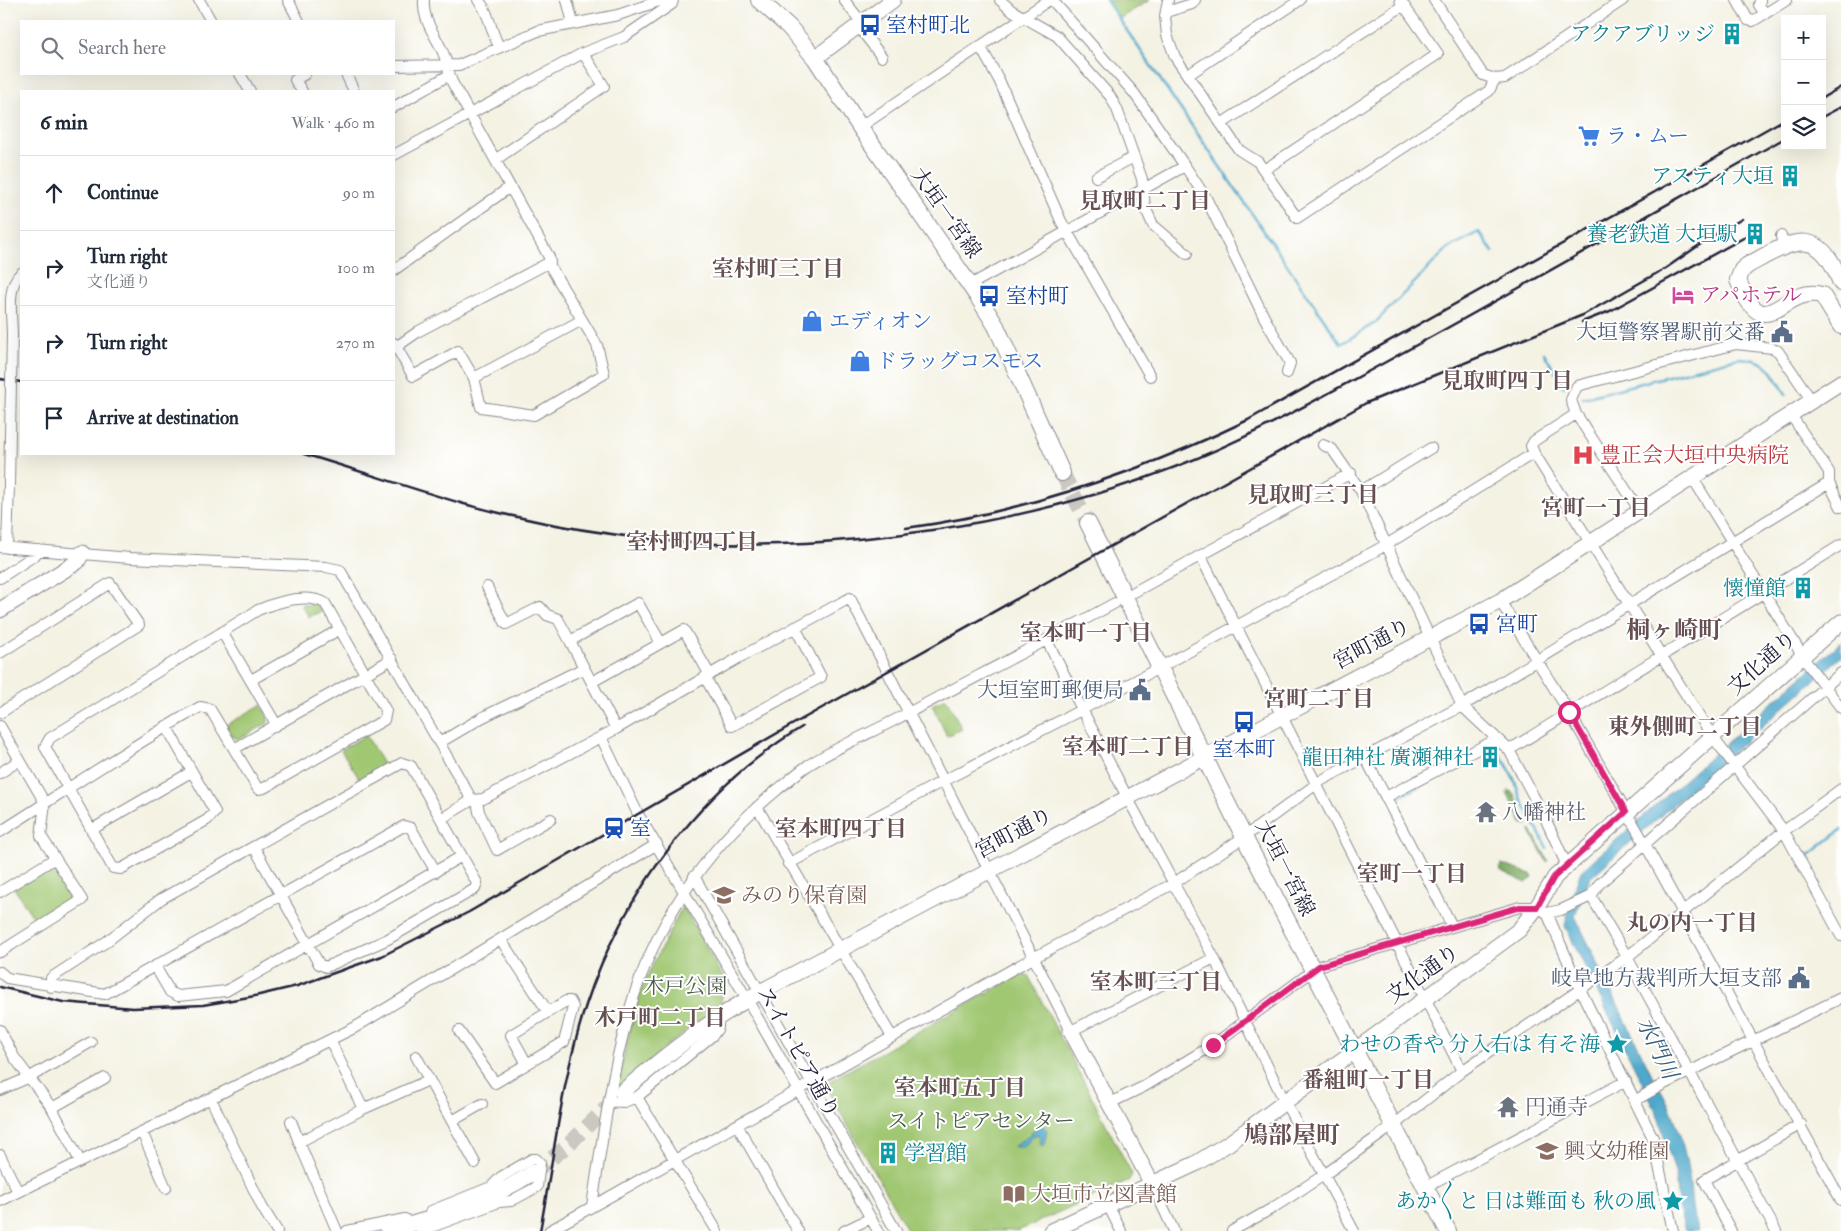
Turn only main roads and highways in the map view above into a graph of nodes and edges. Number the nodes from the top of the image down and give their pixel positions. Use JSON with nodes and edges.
{"nodes":[{"id":1,"x":759,"y":0,"type":"edge"},
{"id":2,"x":1841,"y":283,"type":"edge"},
{"id":3,"x":1841,"y":326,"type":"edge"},
{"id":4,"x":1062,"y":473,"type":"tunnel mouth"},
{"id":5,"x":1088,"y":523,"type":"tunnel mouth"},
{"id":6,"x":1448,"y":1231,"type":"edge"}],
"edges":[{"from":1,"to":4,"type":"main road","name":"大垣一宮線"},
{"from":2,"to":3,"type":"main road"},
{"from":5,"to":6,"type":"main road","name":"大垣一宮線"}]}
